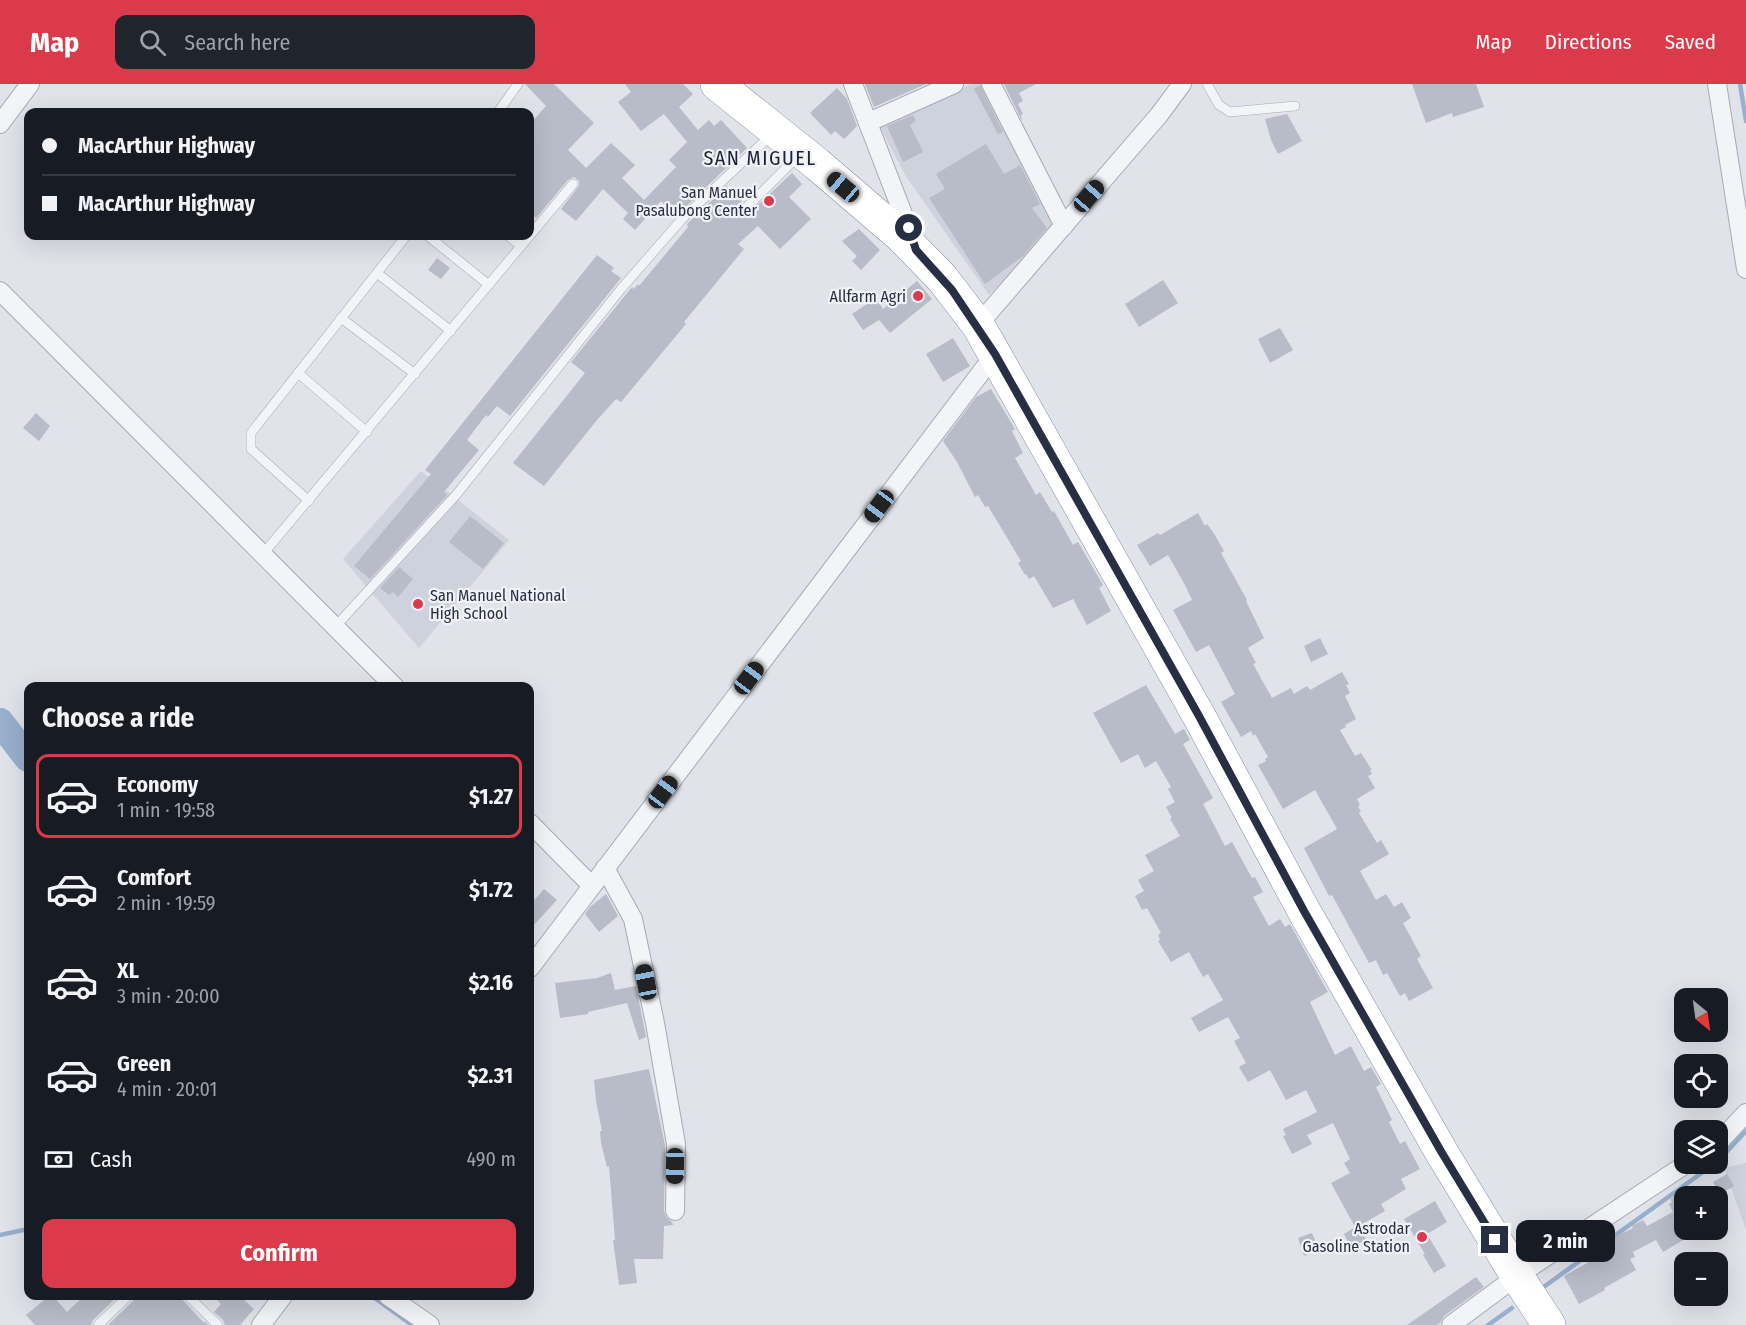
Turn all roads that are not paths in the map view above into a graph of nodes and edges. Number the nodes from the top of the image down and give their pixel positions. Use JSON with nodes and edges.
{"nodes":[{"id":1,"x":30,"y":84,"type":"edge"},
{"id":2,"x":518,"y":84,"type":"edge"},
{"id":3,"x":717,"y":84,"type":"edge"},
{"id":4,"x":853,"y":84,"type":"edge"},
{"id":5,"x":954,"y":84,"type":"edge"},
{"id":6,"x":991,"y":84,"type":"edge"},
{"id":7,"x":1182,"y":84,"type":"edge"},
{"id":8,"x":1207,"y":84,"type":"edge"},
{"id":9,"x":1717,"y":84,"type":"edge"},
{"id":10,"x":1295,"y":106,"type":"dead end"},
{"id":11,"x":501,"y":108,"type":"edge"},
{"id":12,"x":869,"y":122,"type":"junction"},
{"id":13,"x":0,"y":124,"type":"edge"},
{"id":14,"x":775,"y":132,"type":"junction"},
{"id":15,"x":802,"y":152,"type":"junction"},
{"id":16,"x":573,"y":184,"type":"dead end"},
{"id":17,"x":746,"y":208,"type":"dead end"},
{"id":18,"x":1064,"y":226,"type":"junction"},
{"id":19,"x":534,"y":230,"type":"edge"},
{"id":20,"x":403,"y":240,"type":"edge"},
{"id":21,"x":433,"y":240,"type":"edge"},
{"id":22,"x":513,"y":240,"type":"edge"},
{"id":23,"x":526,"y":240,"type":"edge"},
{"id":24,"x":521,"y":246,"type":"junction"},
{"id":25,"x":916,"y":250,"type":"junction"},
{"id":26,"x":1746,"y":269,"type":"edge"},
{"id":27,"x":377,"y":273,"type":"junction"},
{"id":28,"x":489,"y":285,"type":"junction"},
{"id":29,"x":0,"y":291,"type":"edge"},
{"id":30,"x":341,"y":318,"type":"junction"},
{"id":31,"x":978,"y":325,"type":"junction"},
{"id":32,"x":451,"y":331,"type":"junction"},
{"id":33,"x":995,"y":354,"type":"junction"},
{"id":34,"x":298,"y":373,"type":"junction"},
{"id":35,"x":415,"y":374,"type":"junction"},
{"id":36,"x":367,"y":432,"type":"junction"},
{"id":37,"x":309,"y":501,"type":"junction"},
{"id":38,"x":263,"y":554,"type":"junction"},
{"id":39,"x":335,"y":627,"type":"junction"},
{"id":40,"x":390,"y":682,"type":"edge"},
{"id":41,"x":534,"y":827,"type":"edge"},
{"id":42,"x":605,"y":868,"type":"junction"},
{"id":43,"x":592,"y":886,"type":"junction"},
{"id":44,"x":534,"y":963,"type":"edge"},
{"id":45,"x":1746,"y":1113,"type":"edge"},
{"id":46,"x":1728,"y":1132,"type":"edge"},
{"id":47,"x":1674,"y":1172,"type":"edge"},
{"id":48,"x":675,"y":1211,"type":"dead end"},
{"id":49,"x":1517,"y":1276,"type":"junction"},
{"id":50,"x":124,"y":1300,"type":"edge"},
{"id":51,"x":192,"y":1300,"type":"edge"},
{"id":52,"x":280,"y":1300,"type":"edge"},
{"id":53,"x":394,"y":1300,"type":"edge"},
{"id":54,"x":98,"y":1325,"type":"edge"},
{"id":55,"x":218,"y":1325,"type":"edge"},
{"id":56,"x":261,"y":1325,"type":"edge"},
{"id":57,"x":430,"y":1325,"type":"edge"},
{"id":58,"x":1451,"y":1325,"type":"edge"},
{"id":59,"x":1549,"y":1325,"type":"edge"}],
"edges":[{"from":1,"to":13,"type":"street"},
{"from":2,"to":11,"type":"lane"},
{"from":3,"to":14,"type":"highway"},
{"from":4,"to":12,"type":"street"},
{"from":5,"to":12,"type":"street"},
{"from":6,"to":18,"type":"street"},
{"from":7,"to":18,"type":"street"},
{"from":8,"to":10,"type":"lane"},
{"from":9,"to":26,"type":"street"},
{"from":12,"to":25,"type":"street"},
{"from":14,"to":15,"type":"highway"},
{"from":14,"to":39,"type":"lane"},
{"from":15,"to":17,"type":"lane"},
{"from":15,"to":25,"type":"highway"},
{"from":16,"to":19,"type":"lane"},
{"from":18,"to":31,"type":"street"},
{"from":20,"to":27,"type":"lane"},
{"from":21,"to":28,"type":"lane"},
{"from":22,"to":24,"type":"lane"},
{"from":23,"to":24,"type":"lane"},
{"from":24,"to":28,"type":"lane"},
{"from":25,"to":31,"type":"highway"},
{"from":27,"to":30,"type":"lane"},
{"from":27,"to":32,"type":"lane"},
{"from":28,"to":32,"type":"lane"},
{"from":29,"to":38,"type":"street"},
{"from":30,"to":34,"type":"lane"},
{"from":30,"to":35,"type":"lane"},
{"from":31,"to":33,"type":"highway"},
{"from":32,"to":35,"type":"lane"},
{"from":33,"to":42,"type":"street"},
{"from":33,"to":49,"type":"highway"},
{"from":34,"to":36,"type":"lane"},
{"from":34,"to":37,"type":"lane"},
{"from":35,"to":36,"type":"lane"},
{"from":36,"to":37,"type":"lane"},
{"from":37,"to":38,"type":"lane"},
{"from":38,"to":39,"type":"street"},
{"from":39,"to":40,"type":"street"},
{"from":41,"to":43,"type":"street"},
{"from":42,"to":43,"type":"street"},
{"from":42,"to":48,"type":"street"},
{"from":43,"to":44,"type":"street"},
{"from":45,"to":46,"type":"street"},
{"from":47,"to":49,"type":"street"},
{"from":49,"to":58,"type":"street"},
{"from":49,"to":59,"type":"highway"},
{"from":50,"to":54,"type":"lane"},
{"from":51,"to":55,"type":"lane"},
{"from":52,"to":56,"type":"street"},
{"from":53,"to":57,"type":"street"}]}
